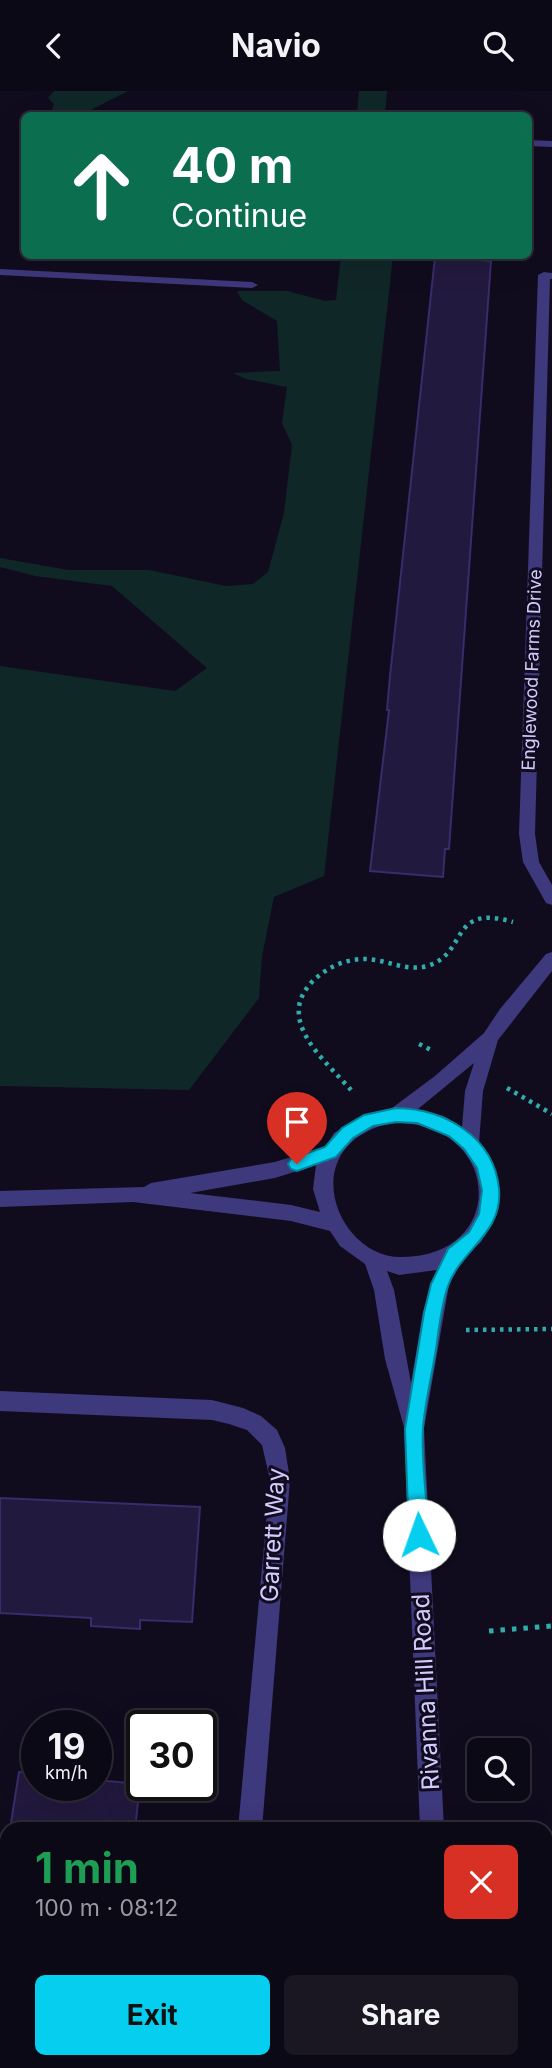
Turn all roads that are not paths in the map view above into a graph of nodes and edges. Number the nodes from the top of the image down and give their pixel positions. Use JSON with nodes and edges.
{"nodes":[{"id":1,"x":532,"y":143,"type":"edge"},
{"id":2,"x":552,"y":144,"type":"edge"},
{"id":3,"x":0,"y":272,"type":"edge"},
{"id":4,"x":552,"y":276,"type":"edge"},
{"id":5,"x":251,"y":285,"type":"dead end"},
{"id":6,"x":552,"y":899,"type":"edge"},
{"id":7,"x":552,"y":959,"type":"edge"},
{"id":8,"x":490,"y":1038,"type":"junction"},
{"id":9,"x":396,"y":1115,"type":"junction"},
{"id":10,"x":470,"y":1144,"type":"junction"},
{"id":11,"x":331,"y":1152,"type":"junction"},
{"id":12,"x":133,"y":1194,"type":"junction"},
{"id":13,"x":0,"y":1199,"type":"edge"},
{"id":14,"x":331,"y":1223,"type":"junction"},
{"id":15,"x":454,"y":1255,"type":"junction"},
{"id":16,"x":373,"y":1259,"type":"junction"},
{"id":17,"x":0,"y":1401,"type":"edge"},
{"id":18,"x":414,"y":1429,"type":"junction"},
{"id":19,"x":251,"y":1822,"type":"edge"},
{"id":20,"x":432,"y":1822,"type":"edge"}],
"edges":[{"from":1,"to":2,"type":"street"},
{"from":3,"to":5,"type":"street"},
{"from":4,"to":6,"type":"street","name":"Englewood Farms Drive"},
{"from":7,"to":8,"type":"street"},
{"from":8,"to":9,"type":"street"},
{"from":8,"to":10,"type":"street"},
{"from":9,"to":10,"type":"street"},
{"from":9,"to":11,"type":"street"},
{"from":10,"to":15,"type":"street"},
{"from":11,"to":12,"type":"street"},
{"from":11,"to":14,"type":"street"},
{"from":12,"to":13,"type":"street"},
{"from":12,"to":14,"type":"street"},
{"from":14,"to":16,"type":"street"},
{"from":15,"to":16,"type":"street"},
{"from":15,"to":18,"type":"street","name":"Rivanna Hill Road"},
{"from":16,"to":18,"type":"street","name":"Rivanna Hill Road"},
{"from":17,"to":19,"type":"street","name":"Garrett Way"},
{"from":18,"to":20,"type":"street","name":"Rivanna Hill Road"}]}
